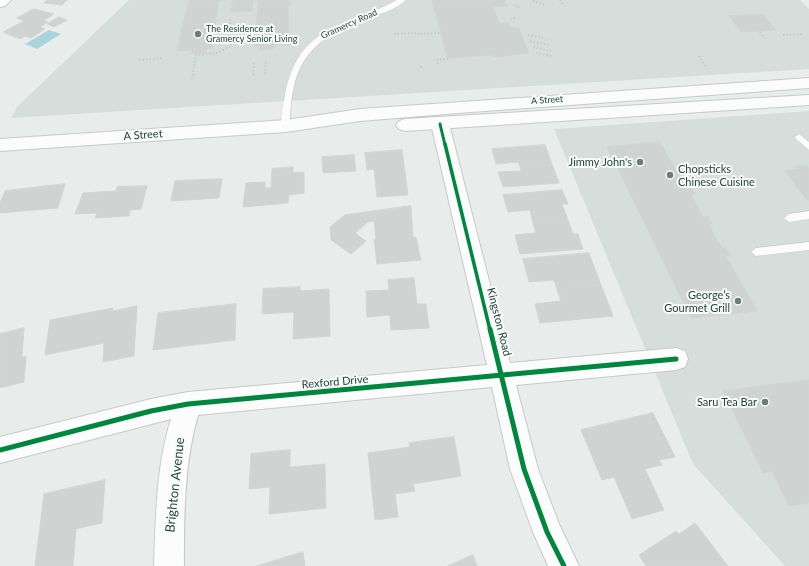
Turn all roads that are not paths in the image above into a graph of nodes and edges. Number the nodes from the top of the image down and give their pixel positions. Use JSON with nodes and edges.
{"nodes":[{"id":1,"x":4,"y":0,"type":"edge"},
{"id":2,"x":402,"y":0,"type":"edge"},
{"id":3,"x":0,"y":3,"type":"edge"},
{"id":4,"x":809,"y":84,"type":"edge"},
{"id":5,"x":809,"y":100,"type":"edge"},
{"id":6,"x":440,"y":124,"type":"junction"},
{"id":7,"x":286,"y":126,"type":"junction"},
{"id":8,"x":799,"y":137,"type":"dead end"},
{"id":9,"x":0,"y":145,"type":"edge"},
{"id":10,"x":809,"y":147,"type":"edge"},
{"id":11,"x":809,"y":215,"type":"edge"},
{"id":12,"x":789,"y":218,"type":"dead end"},
{"id":13,"x":809,"y":246,"type":"edge"},
{"id":14,"x":756,"y":252,"type":"dead end"},
{"id":15,"x":676,"y":360,"type":"dead end"},
{"id":16,"x":503,"y":376,"type":"junction"},
{"id":17,"x":188,"y":404,"type":"junction"},
{"id":18,"x":0,"y":450,"type":"edge"},
{"id":19,"x":169,"y":566,"type":"edge"},
{"id":20,"x":564,"y":566,"type":"edge"}],
"edges":[{"from":1,"to":3,"type":"main road"},
{"from":2,"to":7,"type":"lane","name":"Gramercy Road"},
{"from":4,"to":7,"type":"main road","name":"A Street"},
{"from":5,"to":6,"type":"main road","name":"A Street"},
{"from":6,"to":7,"type":"main road","name":"A Street"},
{"from":6,"to":16,"type":"main road","name":"Kingston Road"},
{"from":7,"to":9,"type":"main road","name":"A Street"},
{"from":8,"to":10,"type":"lane"},
{"from":11,"to":12,"type":"lane"},
{"from":13,"to":14,"type":"lane"},
{"from":15,"to":16,"type":"main road","name":"Rexford Drive"},
{"from":16,"to":17,"type":"main road","name":"Rexford Drive"},
{"from":16,"to":20,"type":"main road","name":"Kingston Road"},
{"from":17,"to":18,"type":"main road","name":"Rexford Drive"},
{"from":17,"to":19,"type":"main road","name":"Brighton Avenue"}]}
